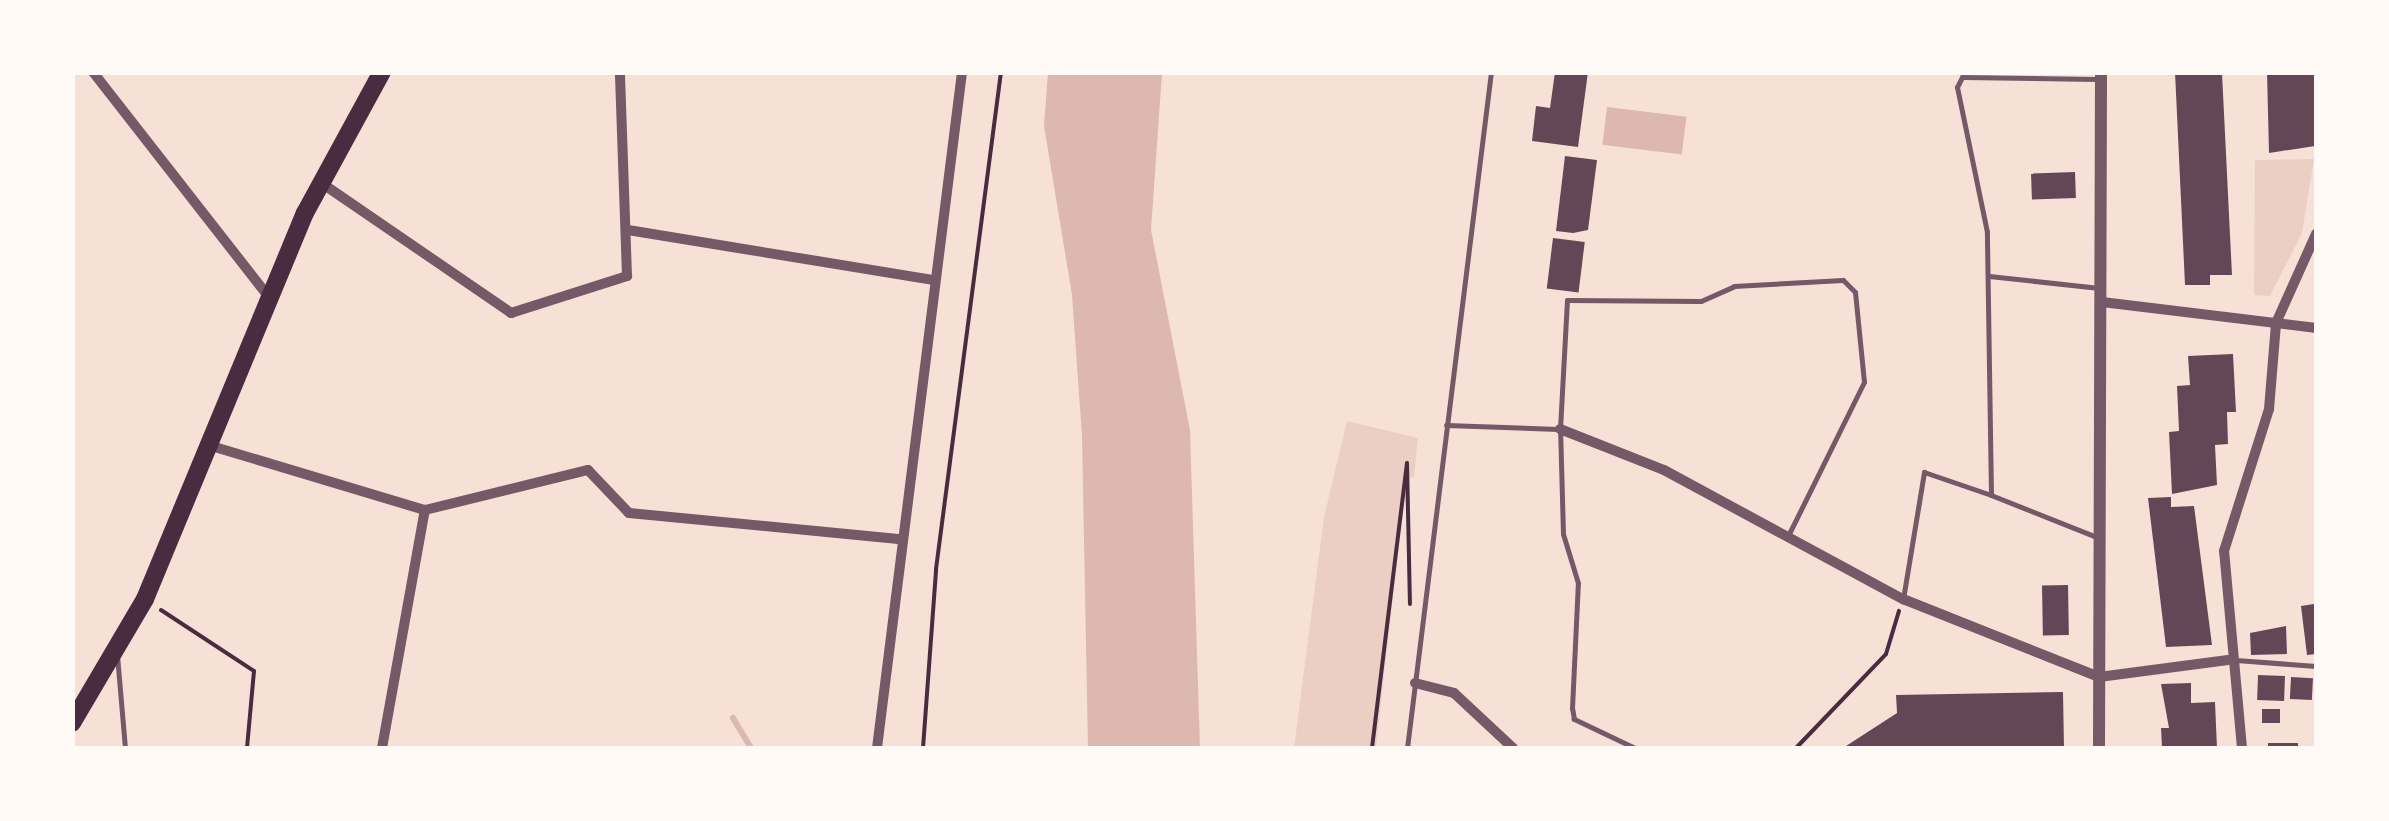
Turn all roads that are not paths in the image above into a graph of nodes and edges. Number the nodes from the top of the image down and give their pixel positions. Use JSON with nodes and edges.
{"nodes":[{"id":1,"x":93,"y":72,"type":"edge"},
{"id":2,"x":382,"y":72,"type":"edge"},
{"id":3,"x":620,"y":72,"type":"edge"},
{"id":4,"x":962,"y":72,"type":"edge"},
{"id":5,"x":1491,"y":72,"type":"edge"},
{"id":6,"x":2101,"y":76,"type":"edge"},
{"id":7,"x":320,"y":182,"type":"junction"},
{"id":8,"x":628,"y":230,"type":"junction"},
{"id":9,"x":2316,"y":234,"type":"edge"},
{"id":10,"x":1989,"y":276,"type":"junction"},
{"id":11,"x":934,"y":280,"type":"junction"},
{"id":12,"x":2102,"y":295,"type":"junction"},
{"id":13,"x":268,"y":296,"type":"junction"},
{"id":14,"x":2276,"y":324,"type":"junction"},
{"id":15,"x":2316,"y":328,"type":"edge"},
{"id":16,"x":1446,"y":425,"type":"junction"},
{"id":17,"x":1560,"y":429,"type":"junction"},
{"id":18,"x":208,"y":445,"type":"junction"},
{"id":19,"x":1991,"y":494,"type":"junction"},
{"id":20,"x":425,"y":510,"type":"junction"},
{"id":21,"x":1787,"y":538,"type":"junction"},
{"id":22,"x":901,"y":539,"type":"junction"},
{"id":23,"x":2102,"y":539,"type":"junction"},
{"id":24,"x":1903,"y":599,"type":"junction"},
{"id":25,"x":116,"y":652,"type":"junction"},
{"id":26,"x":2228,"y":660,"type":"junction"},
{"id":27,"x":2316,"y":666,"type":"edge"},
{"id":28,"x":2099,"y":677,"type":"junction"},
{"id":29,"x":1415,"y":683,"type":"junction"},
{"id":30,"x":72,"y":723,"type":"edge"},
{"id":31,"x":125,"y":748,"type":"edge"},
{"id":32,"x":382,"y":748,"type":"edge"},
{"id":33,"x":877,"y":748,"type":"edge"},
{"id":34,"x":1407,"y":748,"type":"edge"},
{"id":35,"x":1513,"y":748,"type":"edge"},
{"id":36,"x":1634,"y":748,"type":"edge"},
{"id":37,"x":2099,"y":748,"type":"edge"},
{"id":38,"x":2242,"y":748,"type":"edge"}],
"edges":[{"from":1,"to":13,"type":"street"},
{"from":2,"to":7,"type":"main road"},
{"from":3,"to":8,"type":"street"},
{"from":4,"to":11,"type":"street"},
{"from":5,"to":16,"type":"lane"},
{"from":6,"to":10,"type":"lane"},
{"from":6,"to":12,"type":"street"},
{"from":7,"to":8,"type":"street"},
{"from":7,"to":13,"type":"main road"},
{"from":8,"to":11,"type":"street"},
{"from":9,"to":14,"type":"street"},
{"from":10,"to":12,"type":"lane"},
{"from":10,"to":19,"type":"lane"},
{"from":11,"to":22,"type":"street"},
{"from":12,"to":14,"type":"street"},
{"from":12,"to":23,"type":"street"},
{"from":13,"to":18,"type":"main road"},
{"from":14,"to":15,"type":"street"},
{"from":14,"to":26,"type":"street"},
{"from":16,"to":17,"type":"lane"},
{"from":16,"to":29,"type":"lane"},
{"from":17,"to":21,"type":"street"},
{"from":17,"to":21,"type":"lane"},
{"from":17,"to":36,"type":"lane"},
{"from":18,"to":20,"type":"street"},
{"from":18,"to":25,"type":"main road"},
{"from":19,"to":23,"type":"lane"},
{"from":19,"to":24,"type":"lane"},
{"from":20,"to":22,"type":"street"},
{"from":20,"to":32,"type":"street"},
{"from":21,"to":24,"type":"street"},
{"from":22,"to":33,"type":"street"},
{"from":23,"to":28,"type":"street"},
{"from":24,"to":28,"type":"street"},
{"from":25,"to":30,"type":"main road"},
{"from":25,"to":31,"type":"lane"},
{"from":26,"to":27,"type":"lane"},
{"from":26,"to":28,"type":"street"},
{"from":26,"to":38,"type":"street"},
{"from":28,"to":37,"type":"street"},
{"from":29,"to":34,"type":"lane"},
{"from":29,"to":35,"type":"street"}]}
